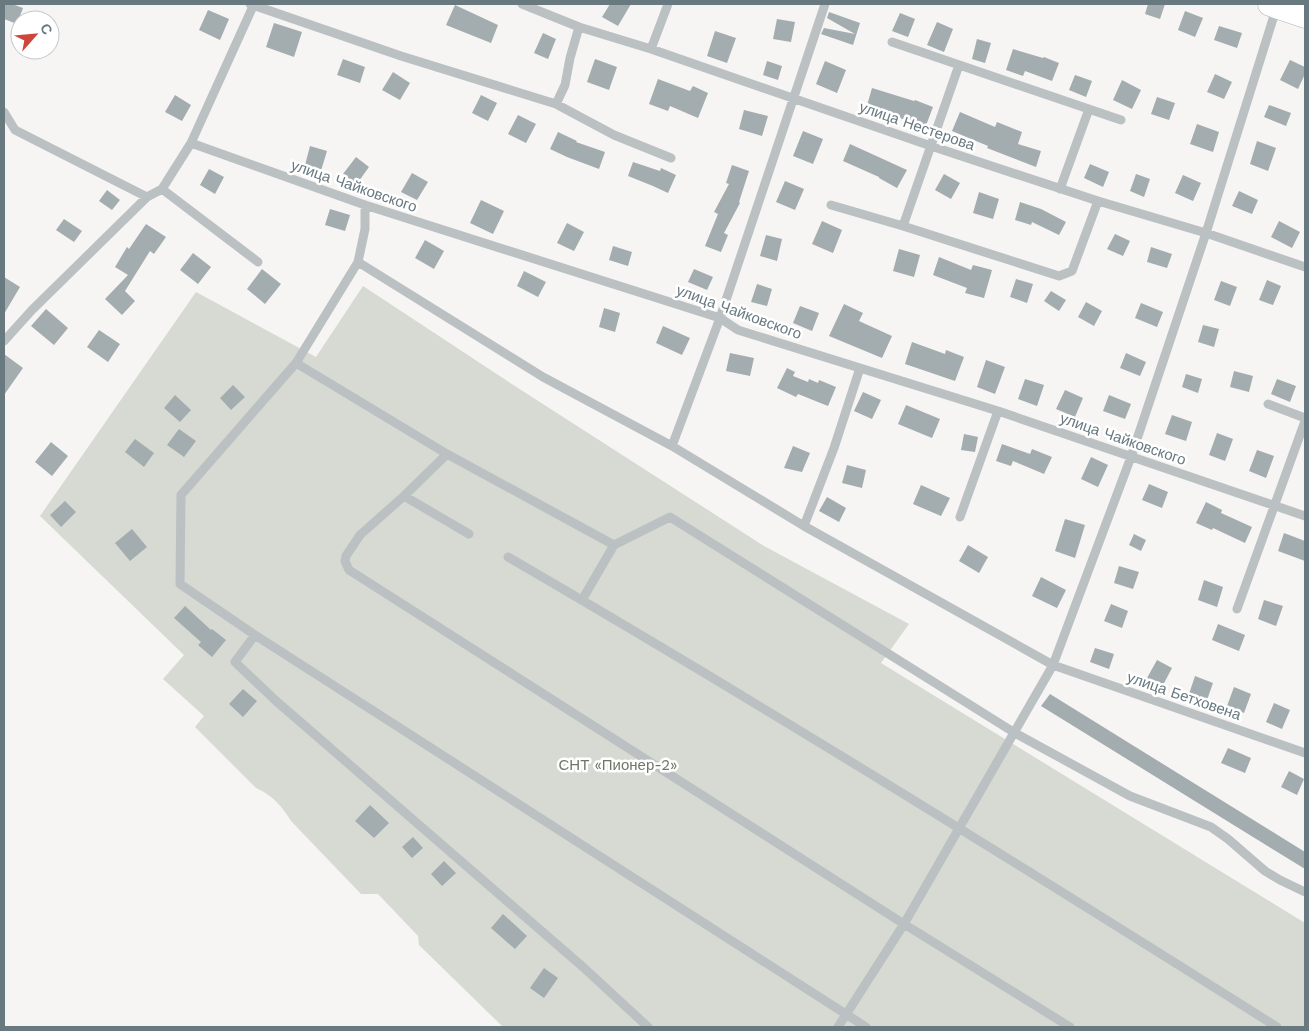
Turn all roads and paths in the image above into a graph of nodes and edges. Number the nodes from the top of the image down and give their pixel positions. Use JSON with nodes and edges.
{"nodes":[{"id":1,"x":253,"y":4,"type":"edge"},
{"id":2,"x":522,"y":4,"type":"edge"},
{"id":3,"x":668,"y":4,"type":"edge"},
{"id":4,"x":825,"y":4,"type":"edge"},
{"id":5,"x":1275,"y":4,"type":"edge"},
{"id":6,"x":1305,"y":16,"type":"edge"},
{"id":7,"x":579,"y":27,"type":"junction"},
{"id":8,"x":892,"y":42,"type":"dead end"},
{"id":9,"x":651,"y":49,"type":"junction"},
{"id":10,"x":958,"y":65,"type":"junction"},
{"id":11,"x":793,"y":99,"type":"junction"},
{"id":12,"x":556,"y":104,"type":"junction"},
{"id":13,"x":1089,"y":109,"type":"junction"},
{"id":14,"x":4,"y":112,"type":"edge"},
{"id":15,"x":1122,"y":120,"type":"dead end"},
{"id":16,"x":192,"y":143,"type":"junction"},
{"id":17,"x":931,"y":146,"type":"junction"},
{"id":18,"x":671,"y":158,"type":"dead end"},
{"id":19,"x":162,"y":189,"type":"junction"},
{"id":20,"x":1060,"y":189,"type":"junction"},
{"id":21,"x":147,"y":197,"type":"junction"},
{"id":22,"x":1098,"y":201,"type":"junction"},
{"id":23,"x":365,"y":205,"type":"junction"},
{"id":24,"x":831,"y":206,"type":"dead end"},
{"id":25,"x":902,"y":226,"type":"junction"},
{"id":26,"x":1206,"y":233,"type":"junction"},
{"id":27,"x":258,"y":262,"type":"dead end"},
{"id":28,"x":358,"y":262,"type":"junction"},
{"id":29,"x":1305,"y":267,"type":"edge"},
{"id":30,"x":720,"y":318,"type":"junction"},
{"id":31,"x":4,"y":340,"type":"edge"},
{"id":32,"x":296,"y":363,"type":"junction"},
{"id":33,"x":860,"y":368,"type":"junction"},
{"id":34,"x":1268,"y":404,"type":"dead end"},
{"id":35,"x":998,"y":411,"type":"junction"},
{"id":36,"x":1305,"y":420,"type":"edge"},
{"id":37,"x":672,"y":446,"type":"junction"},
{"id":38,"x":447,"y":454,"type":"junction"},
{"id":39,"x":1131,"y":457,"type":"junction"},
{"id":40,"x":404,"y":496,"type":"junction"},
{"id":41,"x":1274,"y":506,"type":"junction"},
{"id":42,"x":1305,"y":516,"type":"edge"},
{"id":43,"x":960,"y":517,"type":"dead end"},
{"id":44,"x":804,"y":526,"type":"junction"},
{"id":45,"x":469,"y":534,"type":"dead end"},
{"id":46,"x":614,"y":545,"type":"junction"},
{"id":47,"x":508,"y":557,"type":"dead end"},
{"id":48,"x":582,"y":600,"type":"junction"},
{"id":49,"x":1237,"y":609,"type":"dead end"},
{"id":50,"x":255,"y":635,"type":"junction"},
{"id":51,"x":1053,"y":665,"type":"junction"},
{"id":52,"x":1015,"y":733,"type":"junction"},
{"id":53,"x":1305,"y":753,"type":"edge"},
{"id":54,"x":959,"y":827,"type":"junction"},
{"id":55,"x":1305,"y":892,"type":"edge"},
{"id":56,"x":904,"y":924,"type":"junction"},
{"id":57,"x":846,"y":1015,"type":"junction"},
{"id":58,"x":648,"y":1027,"type":"edge"},
{"id":59,"x":838,"y":1027,"type":"edge"},
{"id":60,"x":866,"y":1027,"type":"edge"},
{"id":61,"x":1070,"y":1027,"type":"edge"},
{"id":62,"x":1277,"y":1027,"type":"edge"}],
"edges":[{"from":1,"to":12,"type":"street"},
{"from":1,"to":16,"type":"street"},
{"from":2,"to":7,"type":"street","name":"улица Нестерова"},
{"from":3,"to":9,"type":"street"},
{"from":4,"to":11,"type":"street"},
{"from":5,"to":6,"type":"main road"},
{"from":5,"to":26,"type":"street"},
{"from":7,"to":9,"type":"street","name":"улица Нестерова"},
{"from":7,"to":12,"type":"street"},
{"from":8,"to":10,"type":"street"},
{"from":9,"to":11,"type":"street","name":"улица Нестерова"},
{"from":10,"to":13,"type":"street"},
{"from":10,"to":17,"type":"street"},
{"from":11,"to":17,"type":"street","name":"улица Нестерова"},
{"from":11,"to":30,"type":"street"},
{"from":12,"to":18,"type":"street"},
{"from":13,"to":15,"type":"street"},
{"from":13,"to":20,"type":"street"},
{"from":14,"to":21,"type":"street"},
{"from":16,"to":19,"type":"street"},
{"from":16,"to":23,"type":"street","name":"улица Чайковского"},
{"from":17,"to":20,"type":"street","name":"улица Нестерова"},
{"from":17,"to":25,"type":"street"},
{"from":19,"to":21,"type":"street"},
{"from":19,"to":27,"type":"street"},
{"from":20,"to":22,"type":"street","name":"улица Нестерова"},
{"from":21,"to":31,"type":"street"},
{"from":22,"to":25,"type":"street"},
{"from":22,"to":26,"type":"street","name":"улица Нестерова"},
{"from":23,"to":28,"type":"street"},
{"from":23,"to":30,"type":"street","name":"улица Чайковского"},
{"from":24,"to":25,"type":"street"},
{"from":26,"to":29,"type":"street","name":"улица Нестерова"},
{"from":26,"to":39,"type":"street"},
{"from":28,"to":32,"type":"street"},
{"from":28,"to":37,"type":"street","name":"улица Бетховена"},
{"from":30,"to":33,"type":"street","name":"улица Чайковского"},
{"from":30,"to":37,"type":"street"},
{"from":32,"to":38,"type":"street"},
{"from":32,"to":50,"type":"street"},
{"from":33,"to":35,"type":"street","name":"улица Чайковского"},
{"from":33,"to":44,"type":"street"},
{"from":34,"to":36,"type":"street"},
{"from":35,"to":39,"type":"street","name":"улица Чайковского"},
{"from":35,"to":43,"type":"street"},
{"from":36,"to":41,"type":"street"},
{"from":37,"to":44,"type":"street","name":"улица Бетховена"},
{"from":38,"to":40,"type":"street"},
{"from":38,"to":46,"type":"street"},
{"from":39,"to":41,"type":"street","name":"улица Чайковского"},
{"from":39,"to":51,"type":"street"},
{"from":40,"to":45,"type":"street"},
{"from":40,"to":56,"type":"street"},
{"from":41,"to":42,"type":"street","name":"улица Чайковского"},
{"from":41,"to":49,"type":"street"},
{"from":44,"to":51,"type":"street","name":"улица Бетховена"},
{"from":46,"to":48,"type":"street"},
{"from":46,"to":52,"type":"street"},
{"from":47,"to":48,"type":"street"},
{"from":48,"to":54,"type":"street"},
{"from":50,"to":57,"type":"street"},
{"from":50,"to":58,"type":"street"},
{"from":51,"to":52,"type":"street"},
{"from":51,"to":53,"type":"street","name":"улица Бетховена"},
{"from":52,"to":54,"type":"street"},
{"from":52,"to":55,"type":"street"},
{"from":54,"to":56,"type":"street"},
{"from":54,"to":62,"type":"street"},
{"from":56,"to":57,"type":"street"},
{"from":56,"to":61,"type":"street"},
{"from":57,"to":59,"type":"street"},
{"from":57,"to":60,"type":"street"}]}
